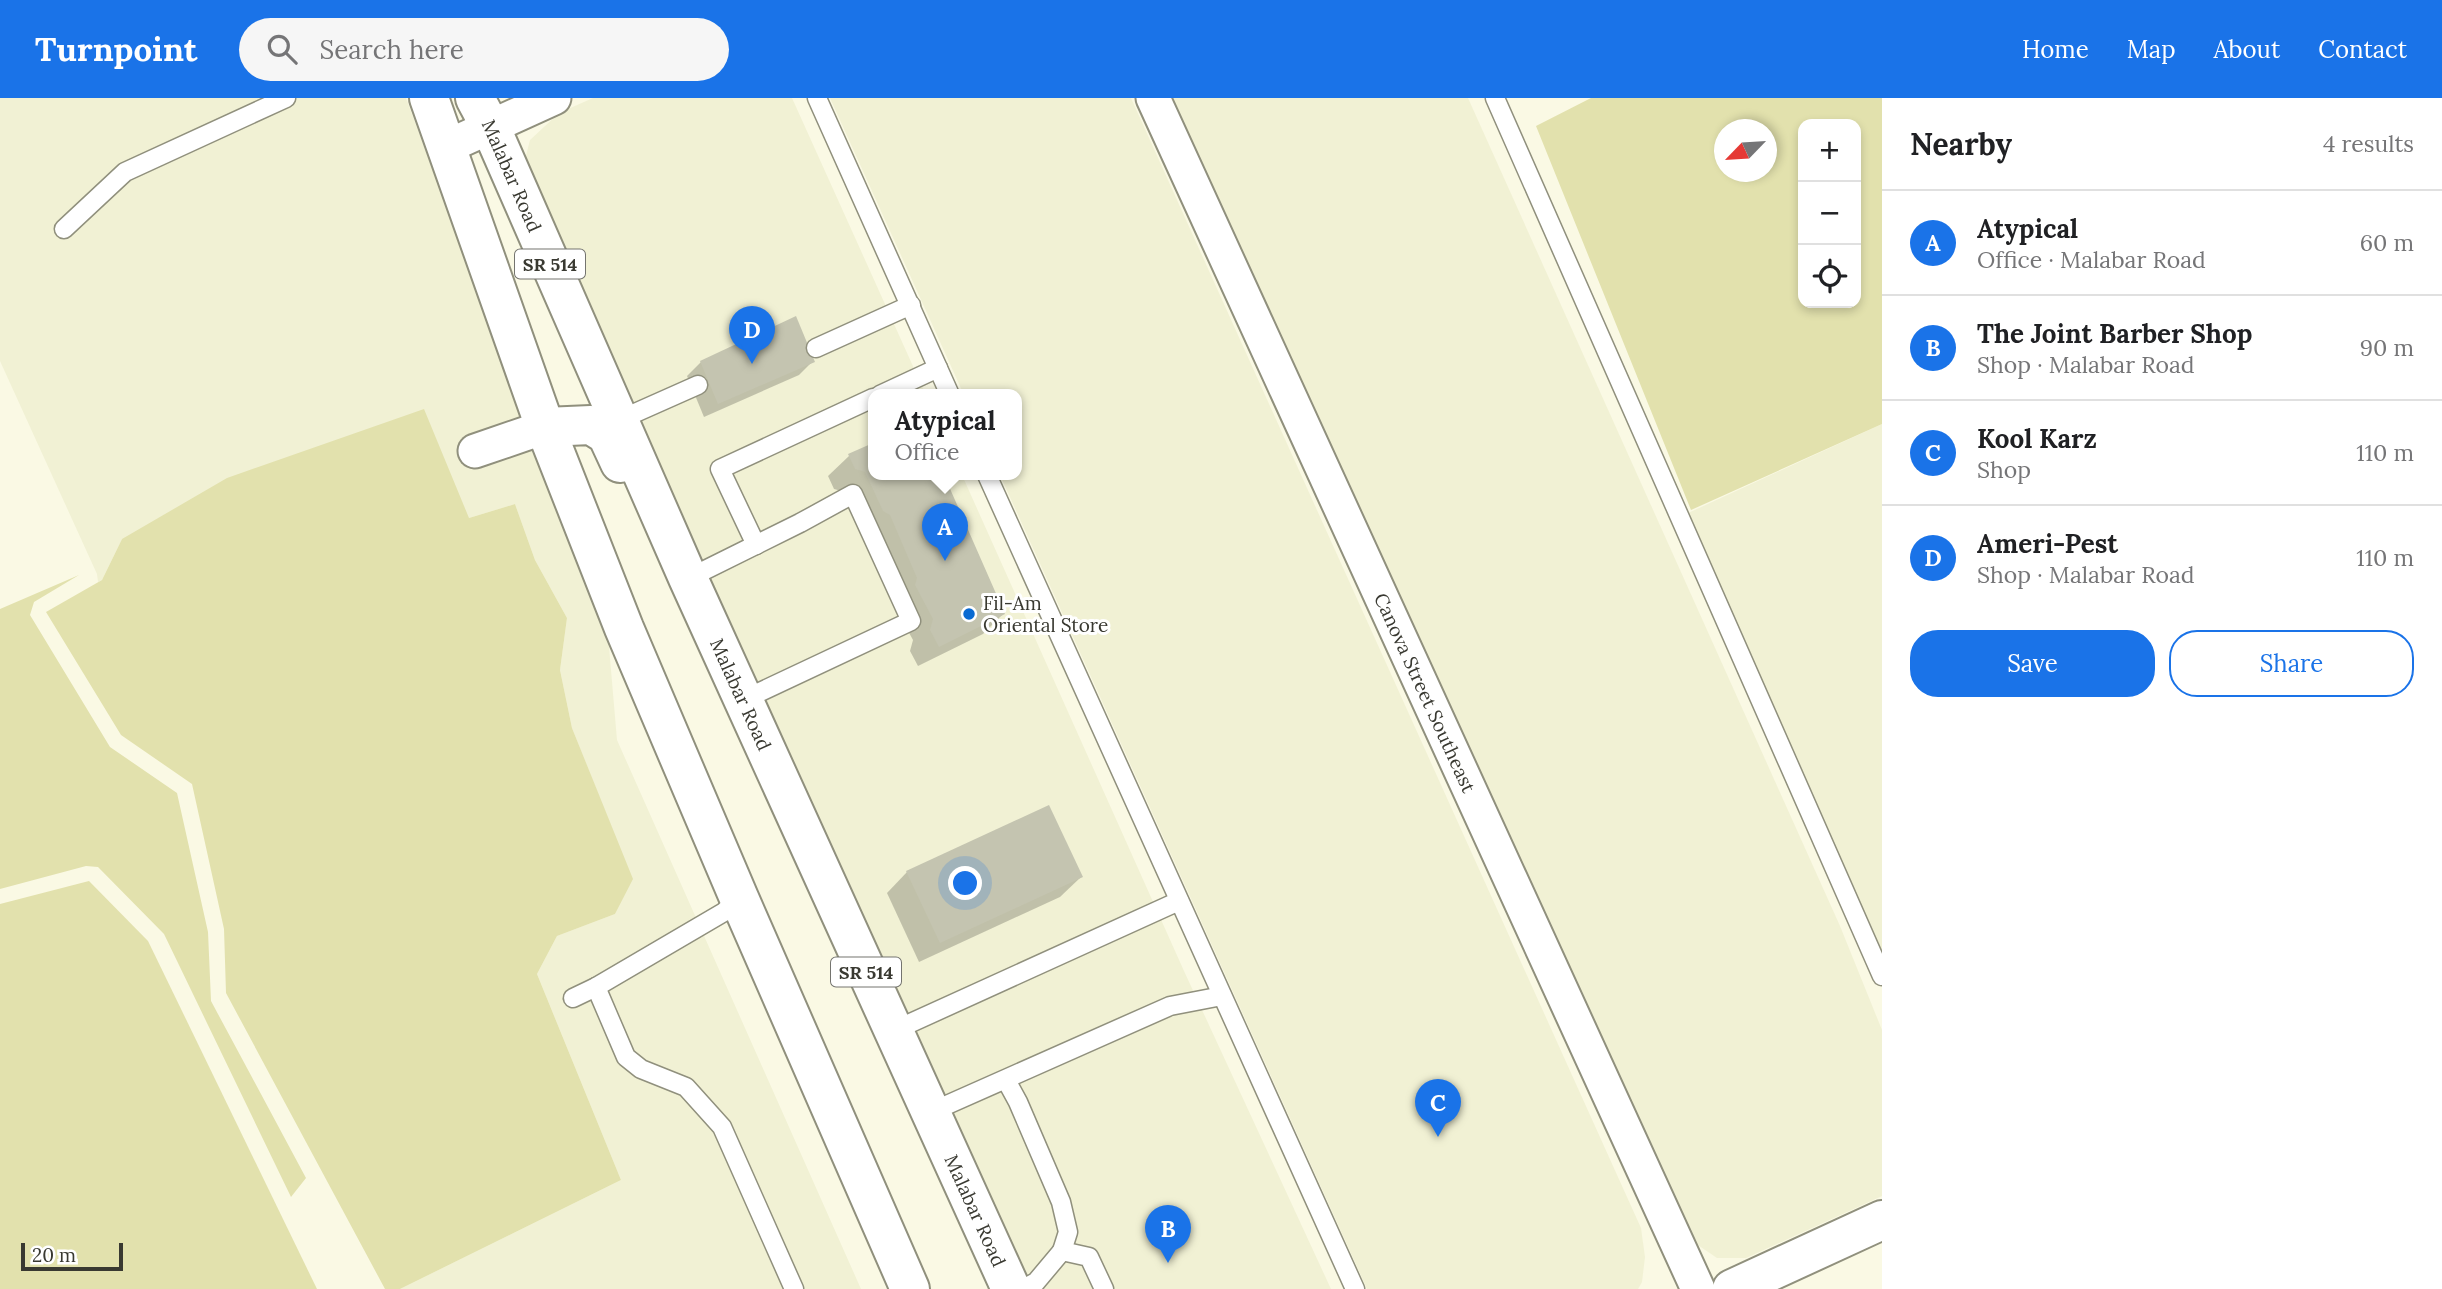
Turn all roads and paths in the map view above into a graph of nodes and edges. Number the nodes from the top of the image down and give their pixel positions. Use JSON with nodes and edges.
{"nodes":[{"id":1,"x":286,"y":98,"type":"edge"},
{"id":2,"x":429,"y":98,"type":"edge"},
{"id":3,"x":554,"y":98,"type":"edge"},
{"id":4,"x":817,"y":98,"type":"edge"},
{"id":5,"x":1153,"y":98,"type":"edge"},
{"id":6,"x":1494,"y":98,"type":"edge"},
{"id":7,"x":483,"y":113,"type":"edge"},
{"id":8,"x":446,"y":146,"type":"junction"},
{"id":9,"x":64,"y":229,"type":"dead end"},
{"id":10,"x":911,"y":305,"type":"junction"},
{"id":11,"x":816,"y":348,"type":"dead end"},
{"id":12,"x":938,"y":368,"type":"junction"},
{"id":13,"x":698,"y":385,"type":"dead end"},
{"id":14,"x":893,"y":389,"type":"edge"},
{"id":15,"x":947,"y":389,"type":"edge"},
{"id":16,"x":868,"y":400,"type":"edge"},
{"id":17,"x":617,"y":421,"type":"junction"},
{"id":18,"x":545,"y":427,"type":"junction"},
{"id":19,"x":475,"y":451,"type":"dead end"},
{"id":20,"x":989,"y":480,"type":"edge"},
{"id":21,"x":756,"y":545,"type":"junction"},
{"id":22,"x":681,"y":582,"type":"junction"},
{"id":23,"x":743,"y":700,"type":"junction"},
{"id":24,"x":739,"y":898,"type":"junction"},
{"id":25,"x":1179,"y":901,"type":"junction"},
{"id":26,"x":1882,"y":976,"type":"edge"},
{"id":27,"x":596,"y":987,"type":"junction"},
{"id":28,"x":1222,"y":996,"type":"junction"},
{"id":29,"x":573,"y":998,"type":"dead end"},
{"id":30,"x":893,"y":1031,"type":"junction"},
{"id":31,"x":1006,"y":1080,"type":"junction"},
{"id":32,"x":931,"y":1112,"type":"junction"},
{"id":33,"x":1882,"y":1220,"type":"edge"},
{"id":34,"x":1062,"y":1251,"type":"junction"},
{"id":35,"x":794,"y":1289,"type":"edge"},
{"id":36,"x":910,"y":1289,"type":"edge"},
{"id":37,"x":1011,"y":1289,"type":"edge"},
{"id":38,"x":1023,"y":1289,"type":"edge"},
{"id":39,"x":1104,"y":1289,"type":"edge"},
{"id":40,"x":1354,"y":1289,"type":"edge"},
{"id":41,"x":1698,"y":1289,"type":"edge"},
{"id":42,"x":1732,"y":1289,"type":"edge"}],
"edges":[{"from":1,"to":9,"type":"lane"},
{"from":2,"to":8,"type":"main road","number":"SR 514"},
{"from":3,"to":7,"type":"street"},
{"from":4,"to":10,"type":"lane"},
{"from":5,"to":41,"type":"street","name":"Canova Street Southeast"},
{"from":6,"to":26,"type":"lane"},
{"from":7,"to":8,"type":"street"},
{"from":7,"to":17,"type":"main road","name":"Malabar Road","number":"SR 514"},
{"from":8,"to":18,"type":"main road","number":"SR 514"},
{"from":10,"to":11,"type":"lane"},
{"from":10,"to":12,"type":"lane"},
{"from":12,"to":14,"type":"lane"},
{"from":12,"to":15,"type":"lane"},
{"from":13,"to":17,"type":"lane"},
{"from":16,"to":21,"type":"lane"},
{"from":17,"to":22,"type":"main road","name":"Malabar Road","number":"SR 514"},
{"from":18,"to":19,"type":"street"},
{"from":18,"to":22,"type":"main road"},
{"from":18,"to":24,"type":"main road","number":"SR 514"},
{"from":20,"to":25,"type":"lane"},
{"from":21,"to":22,"type":"lane"},
{"from":21,"to":23,"type":"lane"},
{"from":22,"to":23,"type":"main road","name":"Malabar Road","number":"SR 514"},
{"from":23,"to":30,"type":"main road","name":"Malabar Road","number":"SR 514"},
{"from":24,"to":27,"type":"lane"},
{"from":24,"to":36,"type":"main road","number":"SR 514"},
{"from":25,"to":28,"type":"lane"},
{"from":25,"to":30,"type":"lane"},
{"from":27,"to":29,"type":"lane"},
{"from":27,"to":35,"type":"lane"},
{"from":28,"to":31,"type":"lane"},
{"from":28,"to":40,"type":"lane"},
{"from":30,"to":32,"type":"main road","name":"Malabar Road","number":"SR 514"},
{"from":31,"to":32,"type":"lane"},
{"from":31,"to":34,"type":"lane"},
{"from":32,"to":37,"type":"main road","name":"Malabar Road","number":"SR 514"},
{"from":33,"to":42,"type":"main road"},
{"from":34,"to":38,"type":"lane"},
{"from":34,"to":39,"type":"lane"}]}
